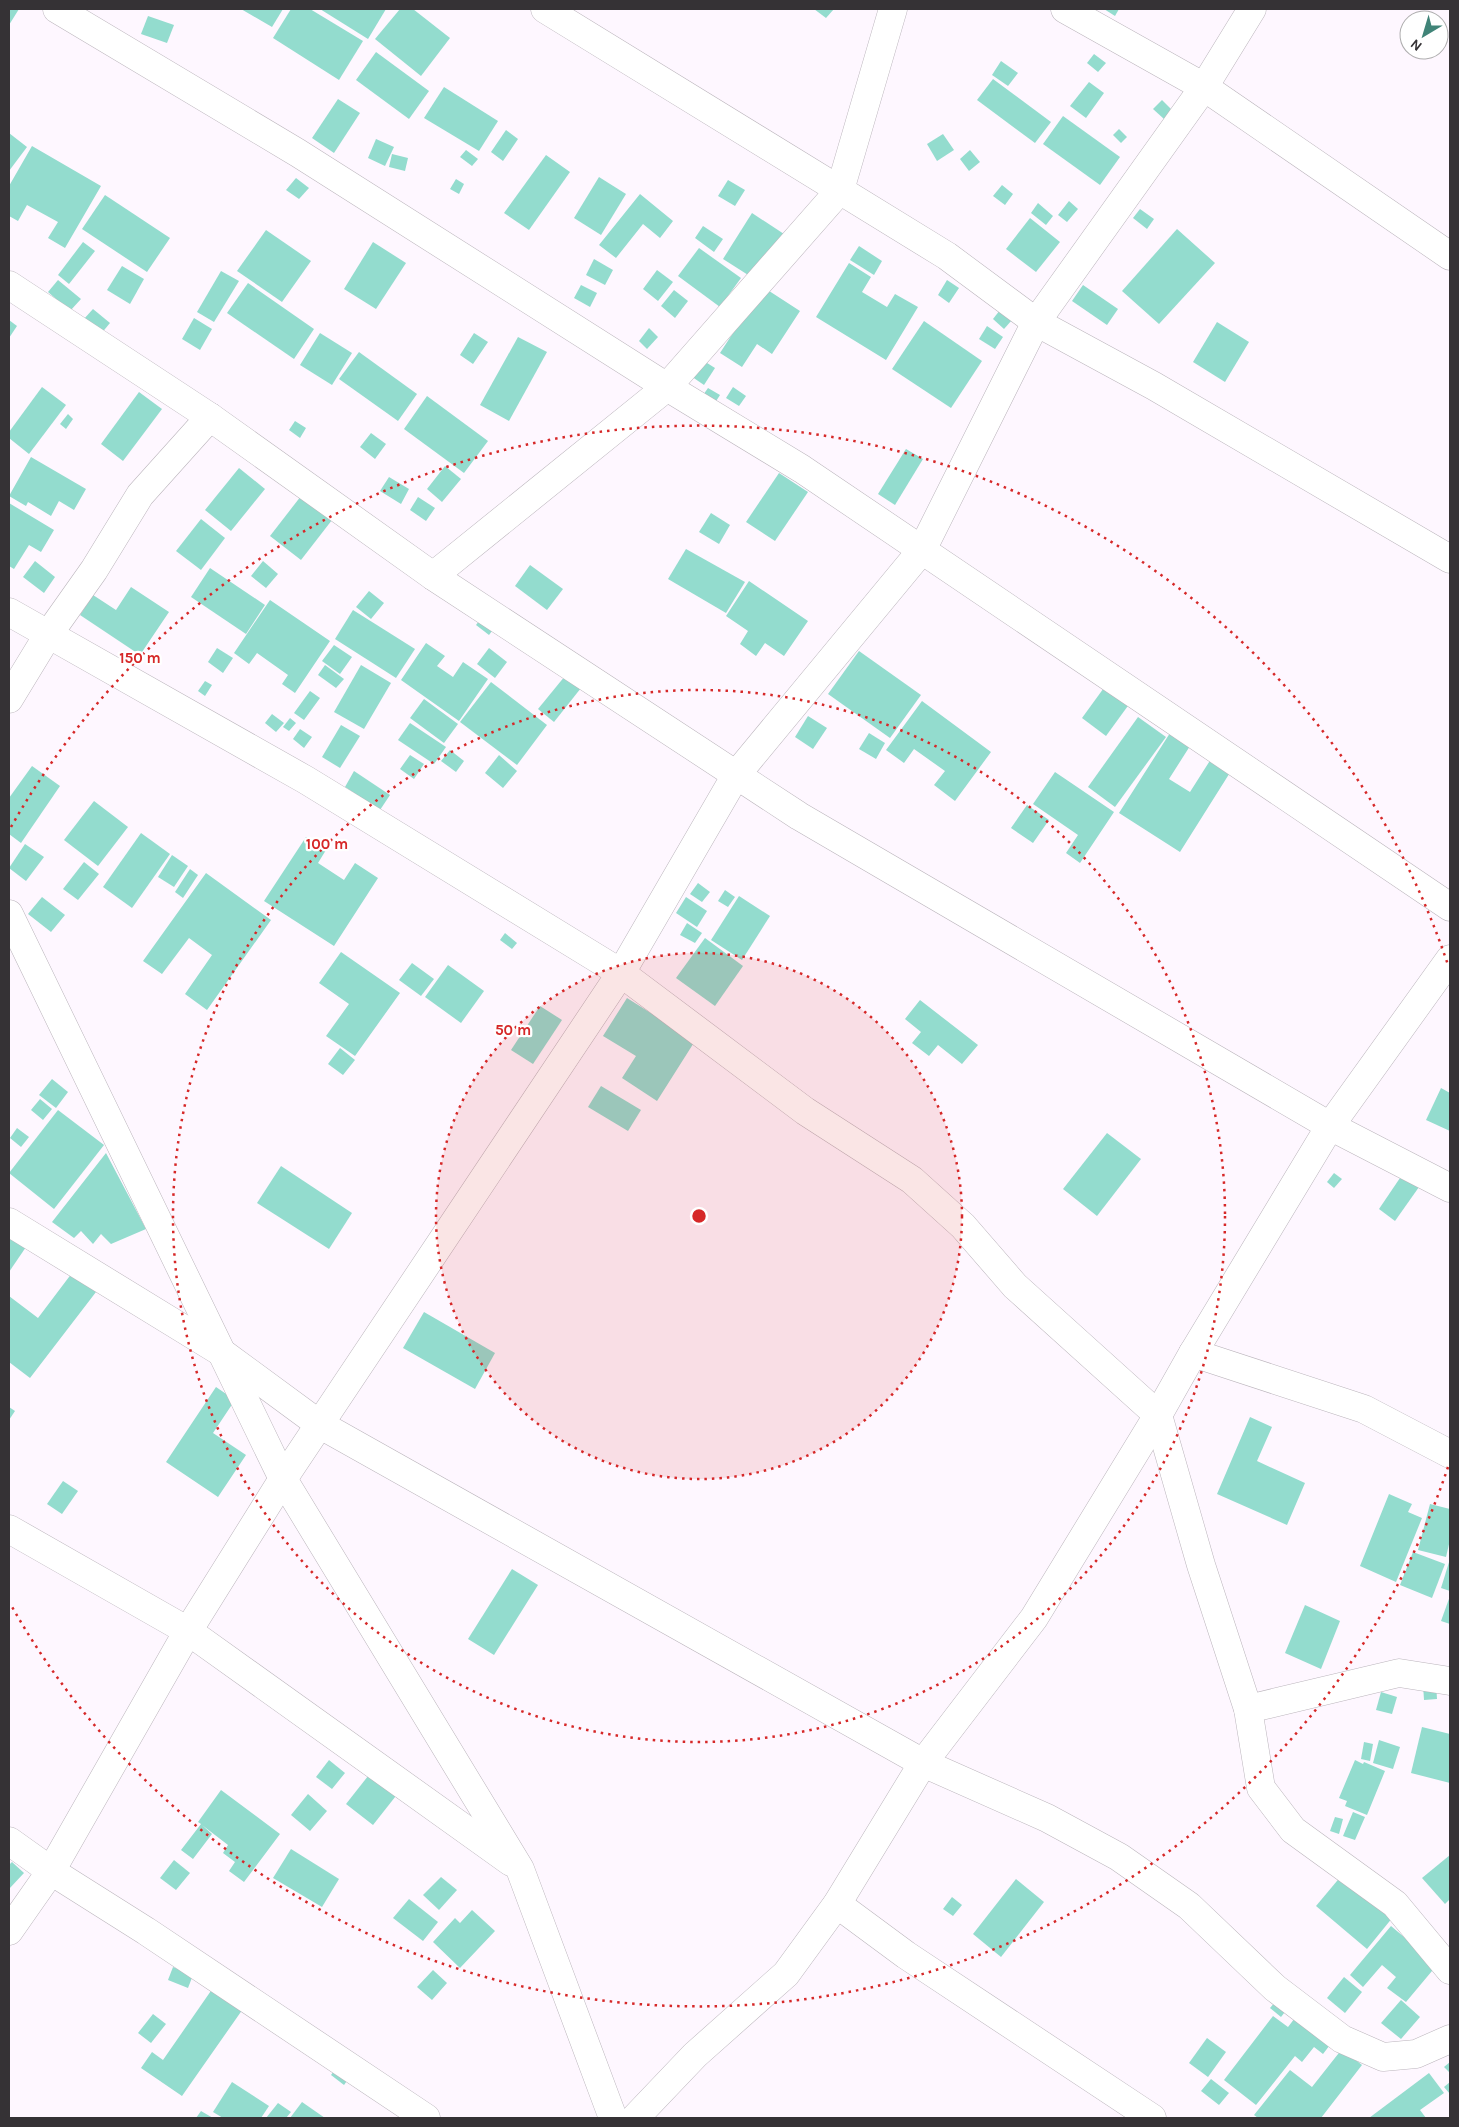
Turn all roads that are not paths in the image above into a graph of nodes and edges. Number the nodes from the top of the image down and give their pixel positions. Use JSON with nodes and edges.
{"nodes":[{"id":1,"x":57,"y":9,"type":"edge"},
{"id":2,"x":545,"y":9,"type":"edge"},
{"id":3,"x":893,"y":9,"type":"edge"},
{"id":4,"x":1065,"y":9,"type":"edge"},
{"id":5,"x":1252,"y":9,"type":"edge"},
{"id":6,"x":1204,"y":87,"type":"junction"},
{"id":7,"x":840,"y":190,"type":"junction"},
{"id":8,"x":1450,"y":256,"type":"edge"},
{"id":9,"x":9,"y":285,"type":"edge"},
{"id":10,"x":1036,"y":322,"type":"junction"},
{"id":11,"x":667,"y":387,"type":"junction"},
{"id":12,"x":210,"y":417,"type":"junction"},
{"id":13,"x":922,"y":550,"type":"junction"},
{"id":14,"x":1450,"y":559,"type":"edge"},
{"id":15,"x":433,"y":576,"type":"junction"},
{"id":16,"x":9,"y":612,"type":"edge"},
{"id":17,"x":48,"y":634,"type":"junction"},
{"id":18,"x":9,"y":699,"type":"edge"},
{"id":19,"x":736,"y":775,"type":"junction"},
{"id":20,"x":1450,"y":907,"type":"edge"},
{"id":21,"x":9,"y":914,"type":"edge"},
{"id":22,"x":1450,"y":959,"type":"edge"},
{"id":23,"x":621,"y":973,"type":"junction"},
{"id":24,"x":1330,"y":1126,"type":"junction"},
{"id":25,"x":1450,"y":1188,"type":"edge"},
{"id":26,"x":9,"y":1222,"type":"edge"},
{"id":27,"x":221,"y":1352,"type":"junction"},
{"id":28,"x":1193,"y":1353,"type":"junction"},
{"id":29,"x":1158,"y":1416,"type":"junction"},
{"id":30,"x":319,"y":1424,"type":"junction"},
{"id":31,"x":1450,"y":1454,"type":"edge"},
{"id":32,"x":283,"y":1479,"type":"junction"},
{"id":33,"x":9,"y":1529,"type":"edge"},
{"id":34,"x":188,"y":1630,"type":"junction"},
{"id":35,"x":1450,"y":1681,"type":"edge"},
{"id":36,"x":1248,"y":1709,"type":"junction"},
{"id":37,"x":923,"y":1763,"type":"junction"},
{"id":38,"x":9,"y":1841,"type":"edge"},
{"id":39,"x":520,"y":1869,"type":"junction"},
{"id":40,"x":51,"y":1871,"type":"junction"},
{"id":41,"x":837,"y":1904,"type":"junction"},
{"id":42,"x":9,"y":1931,"type":"edge"},
{"id":43,"x":1450,"y":1970,"type":"edge"},
{"id":44,"x":1450,"y":2039,"type":"edge"},
{"id":45,"x":426,"y":2118,"type":"edge"},
{"id":46,"x":613,"y":2118,"type":"edge"},
{"id":47,"x":635,"y":2118,"type":"edge"},
{"id":48,"x":1152,"y":2118,"type":"edge"}],
"edges":[{"from":1,"to":11,"type":"street"},
{"from":2,"to":7,"type":"street"},
{"from":3,"to":7,"type":"street"},
{"from":4,"to":6,"type":"street"},
{"from":5,"to":6,"type":"street"},
{"from":6,"to":8,"type":"street"},
{"from":6,"to":10,"type":"street"},
{"from":7,"to":10,"type":"street"},
{"from":7,"to":11,"type":"street"},
{"from":9,"to":12,"type":"street"},
{"from":10,"to":13,"type":"street"},
{"from":10,"to":14,"type":"street"},
{"from":11,"to":13,"type":"street"},
{"from":11,"to":15,"type":"street"},
{"from":12,"to":15,"type":"street"},
{"from":12,"to":17,"type":"street"},
{"from":13,"to":19,"type":"street"},
{"from":13,"to":20,"type":"street"},
{"from":15,"to":19,"type":"street"},
{"from":16,"to":17,"type":"street"},
{"from":17,"to":18,"type":"street"},
{"from":17,"to":23,"type":"street"},
{"from":19,"to":23,"type":"street"},
{"from":19,"to":24,"type":"street"},
{"from":21,"to":27,"type":"street"},
{"from":22,"to":24,"type":"street"},
{"from":23,"to":29,"type":"street"},
{"from":23,"to":30,"type":"street"},
{"from":24,"to":25,"type":"street"},
{"from":24,"to":28,"type":"street"},
{"from":26,"to":27,"type":"street"},
{"from":27,"to":30,"type":"street"},
{"from":27,"to":32,"type":"street"},
{"from":28,"to":29,"type":"street"},
{"from":28,"to":31,"type":"street"},
{"from":29,"to":36,"type":"street"},
{"from":29,"to":37,"type":"street"},
{"from":30,"to":32,"type":"street"},
{"from":30,"to":37,"type":"street"},
{"from":32,"to":34,"type":"street"},
{"from":32,"to":39,"type":"street"},
{"from":33,"to":34,"type":"street"},
{"from":34,"to":39,"type":"street"},
{"from":34,"to":40,"type":"street"},
{"from":35,"to":36,"type":"street"},
{"from":36,"to":43,"type":"street"},
{"from":37,"to":41,"type":"street"},
{"from":37,"to":44,"type":"street"},
{"from":38,"to":40,"type":"street"},
{"from":39,"to":46,"type":"street"},
{"from":40,"to":42,"type":"street"},
{"from":40,"to":45,"type":"street"},
{"from":41,"to":47,"type":"street"},
{"from":41,"to":48,"type":"street"}]}
